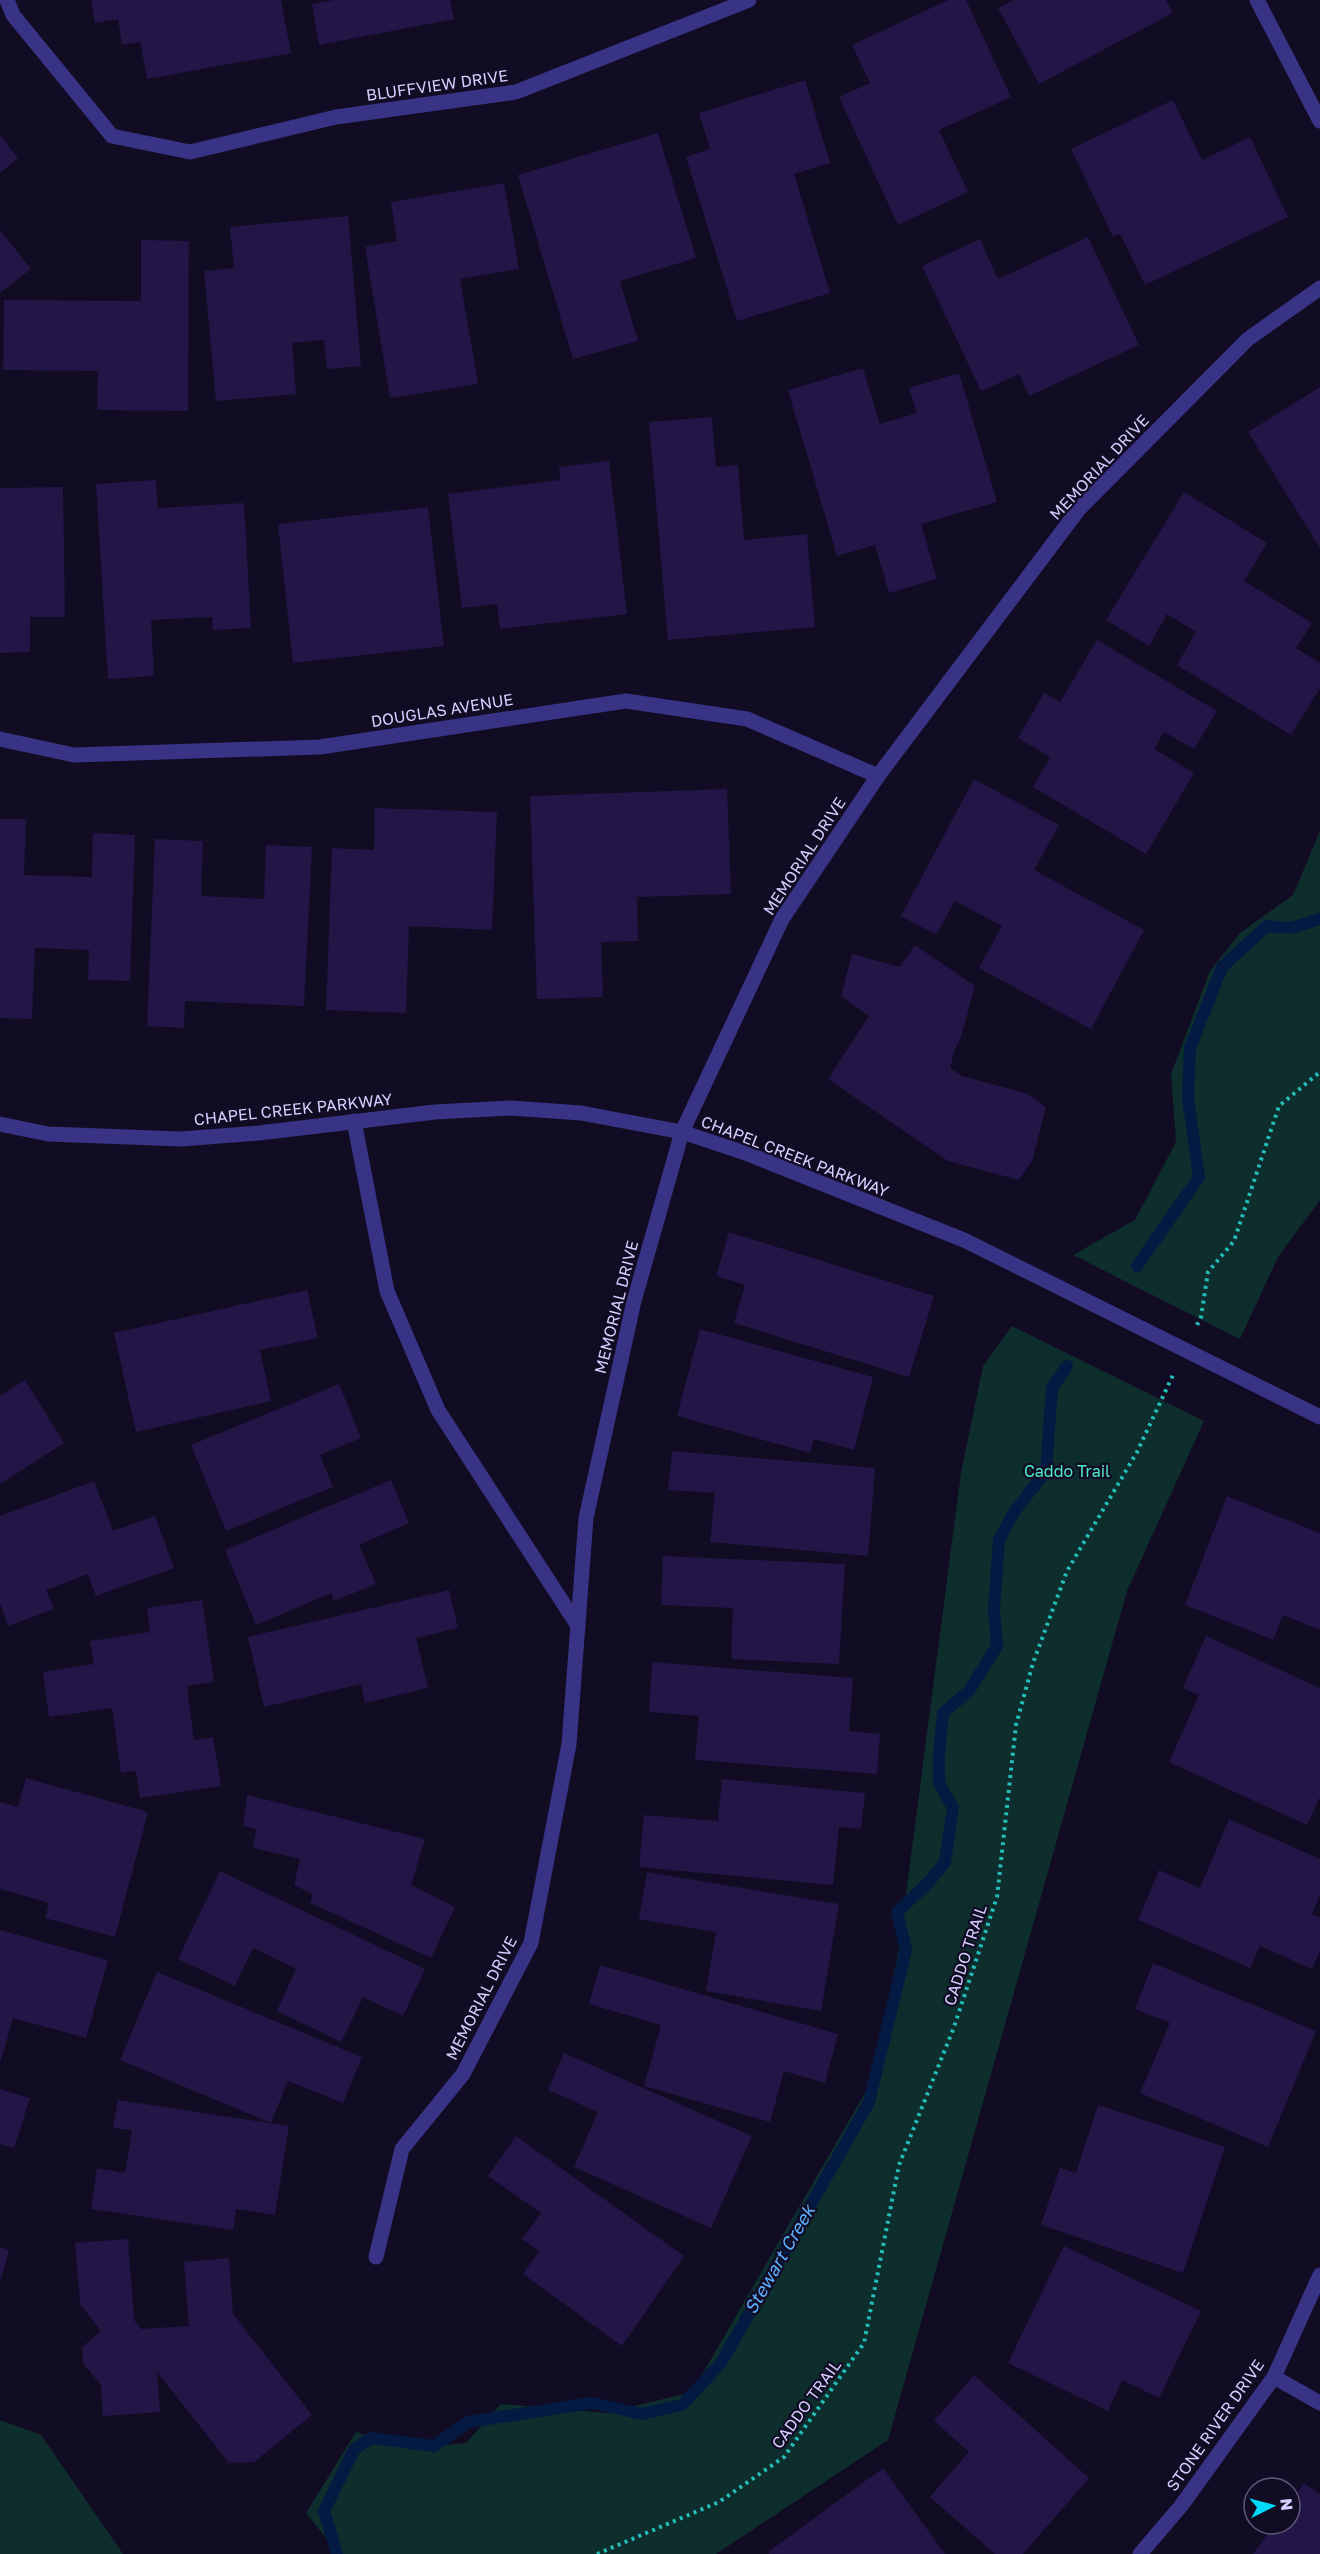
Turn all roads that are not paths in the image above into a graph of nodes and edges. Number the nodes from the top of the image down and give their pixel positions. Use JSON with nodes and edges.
{"nodes":[{"id":1,"x":7,"y":0,"type":"edge"},
{"id":2,"x":748,"y":0,"type":"edge"},
{"id":3,"x":1257,"y":0,"type":"edge"},
{"id":4,"x":1320,"y":121,"type":"edge"},
{"id":5,"x":1320,"y":288,"type":"edge"},
{"id":6,"x":0,"y":739,"type":"edge"},
{"id":7,"x":878,"y":776,"type":"junction"},
{"id":8,"x":354,"y":1121,"type":"junction"},
{"id":9,"x":0,"y":1124,"type":"edge"},
{"id":10,"x":682,"y":1132,"type":"junction"},
{"id":11,"x":1320,"y":1417,"type":"edge"},
{"id":12,"x":578,"y":1626,"type":"junction"},
{"id":13,"x":376,"y":2258,"type":"dead end"},
{"id":14,"x":1320,"y":2275,"type":"edge"},
{"id":15,"x":1274,"y":2377,"type":"junction"},
{"id":16,"x":1320,"y":2403,"type":"edge"},
{"id":17,"x":1140,"y":2554,"type":"edge"}],
"edges":[{"from":1,"to":2,"type":"street","name":"BLUFFVIEW DRIVE"},
{"from":3,"to":4,"type":"street"},
{"from":5,"to":7,"type":"street","name":"MEMORIAL DRIVE"},
{"from":6,"to":7,"type":"street","name":"DOUGLAS AVENUE"},
{"from":7,"to":10,"type":"street","name":"MEMORIAL DRIVE"},
{"from":8,"to":9,"type":"street","name":"CHAPEL CREEK PARKWAY"},
{"from":8,"to":10,"type":"street","name":"CHAPEL CREEK PARKWAY"},
{"from":8,"to":12,"type":"street"},
{"from":10,"to":11,"type":"street","name":"CHAPEL CREEK PARKWAY"},
{"from":10,"to":12,"type":"street","name":"MEMORIAL DRIVE"},
{"from":12,"to":13,"type":"street","name":"MEMORIAL DRIVE"},
{"from":14,"to":15,"type":"street","name":"STONE RIVER DRIVE"},
{"from":15,"to":16,"type":"street"},
{"from":15,"to":17,"type":"street","name":"STONE RIVER DRIVE"}]}
